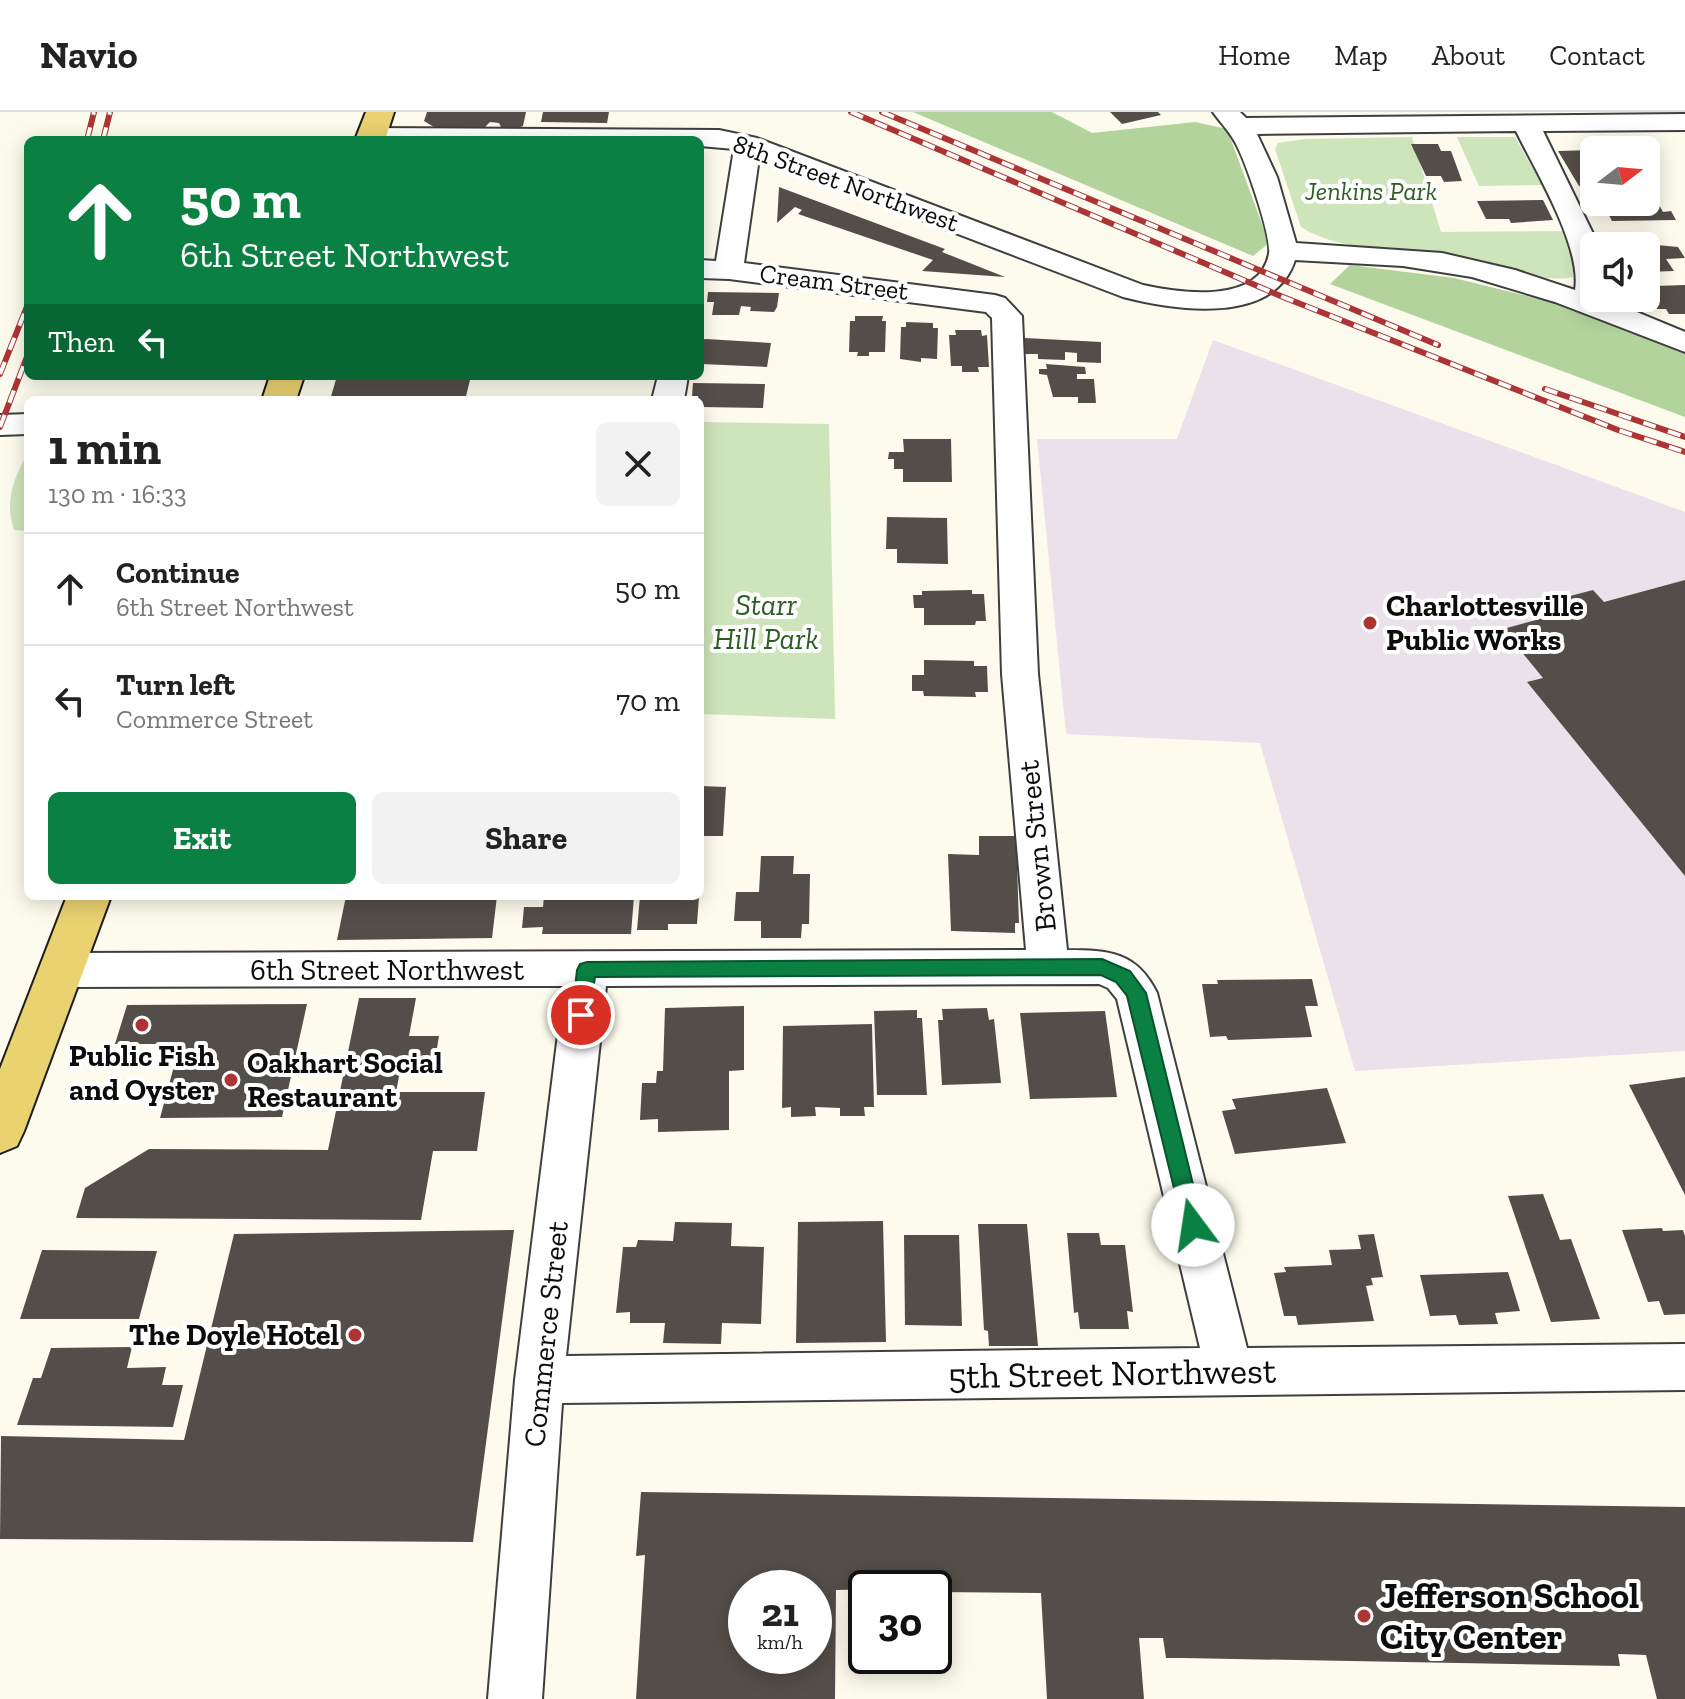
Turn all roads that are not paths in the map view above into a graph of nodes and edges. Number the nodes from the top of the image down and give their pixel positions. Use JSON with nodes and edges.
{"nodes":[{"id":1,"x":1558,"y":118,"type":"edge"},
{"id":2,"x":1233,"y":119,"type":"edge"},
{"id":3,"x":1685,"y":122,"type":"edge"},
{"id":4,"x":1526,"y":124,"type":"junction"},
{"id":5,"x":374,"y":129,"type":"edge"},
{"id":6,"x":690,"y":136,"type":"edge"},
{"id":7,"x":704,"y":138,"type":"edge"},
{"id":8,"x":748,"y":144,"type":"junction"},
{"id":9,"x":1580,"y":236,"type":"edge"},
{"id":10,"x":1284,"y":251,"type":"junction"},
{"id":11,"x":714,"y":269,"type":"edge"},
{"id":12,"x":939,"y":295,"type":"joint"},
{"id":13,"x":1580,"y":301,"type":"edge"},
{"id":14,"x":1608,"y":312,"type":"edge"},
{"id":15,"x":1685,"y":343,"type":"edge"},
{"id":16,"x":24,"y":424,"type":"edge"},
{"id":17,"x":0,"y":425,"type":"edge"},
{"id":18,"x":87,"y":900,"type":"edge"},
{"id":19,"x":1048,"y":965,"type":"junction"},
{"id":20,"x":61,"y":970,"type":"junction"},
{"id":21,"x":587,"y":970,"type":"junction"},
{"id":22,"x":0,"y":1131,"type":"edge"},
{"id":23,"x":1685,"y":1367,"type":"edge"},
{"id":24,"x":1229,"y":1370,"type":"junction"},
{"id":25,"x":539,"y":1380,"type":"junction"},
{"id":26,"x":515,"y":1699,"type":"edge"}],
"edges":[{"from":1,"to":3,"type":"street"},
{"from":1,"to":4,"type":"street"},
{"from":2,"to":4,"type":"street"},
{"from":2,"to":10,"type":"street"},
{"from":4,"to":9,"type":"street"},
{"from":5,"to":6,"type":"street","name":"8th Street Northwest"},
{"from":7,"to":8,"type":"street","name":"8th Street Northwest"},
{"from":8,"to":10,"type":"street","name":"8th Street Northwest"},
{"from":8,"to":11,"type":"street"},
{"from":10,"to":13,"type":"street"},
{"from":11,"to":12,"type":"street","name":"Cream Street"},
{"from":12,"to":19,"type":"street","name":"Brown Street"},
{"from":14,"to":15,"type":"street"},
{"from":16,"to":17,"type":"street"},
{"from":18,"to":20,"type":"main road"},
{"from":19,"to":21,"type":"street","name":"6th Street Northwest"},
{"from":19,"to":24,"type":"street","name":"Brown Street"},
{"from":20,"to":21,"type":"street","name":"6th Street Northwest"},
{"from":20,"to":22,"type":"main road"},
{"from":21,"to":25,"type":"street","name":"Commerce Street"},
{"from":23,"to":24,"type":"street","name":"5th Street Northwest"},
{"from":24,"to":25,"type":"street","name":"5th Street Northwest"},
{"from":25,"to":26,"type":"street","name":"Commerce Street"}]}
